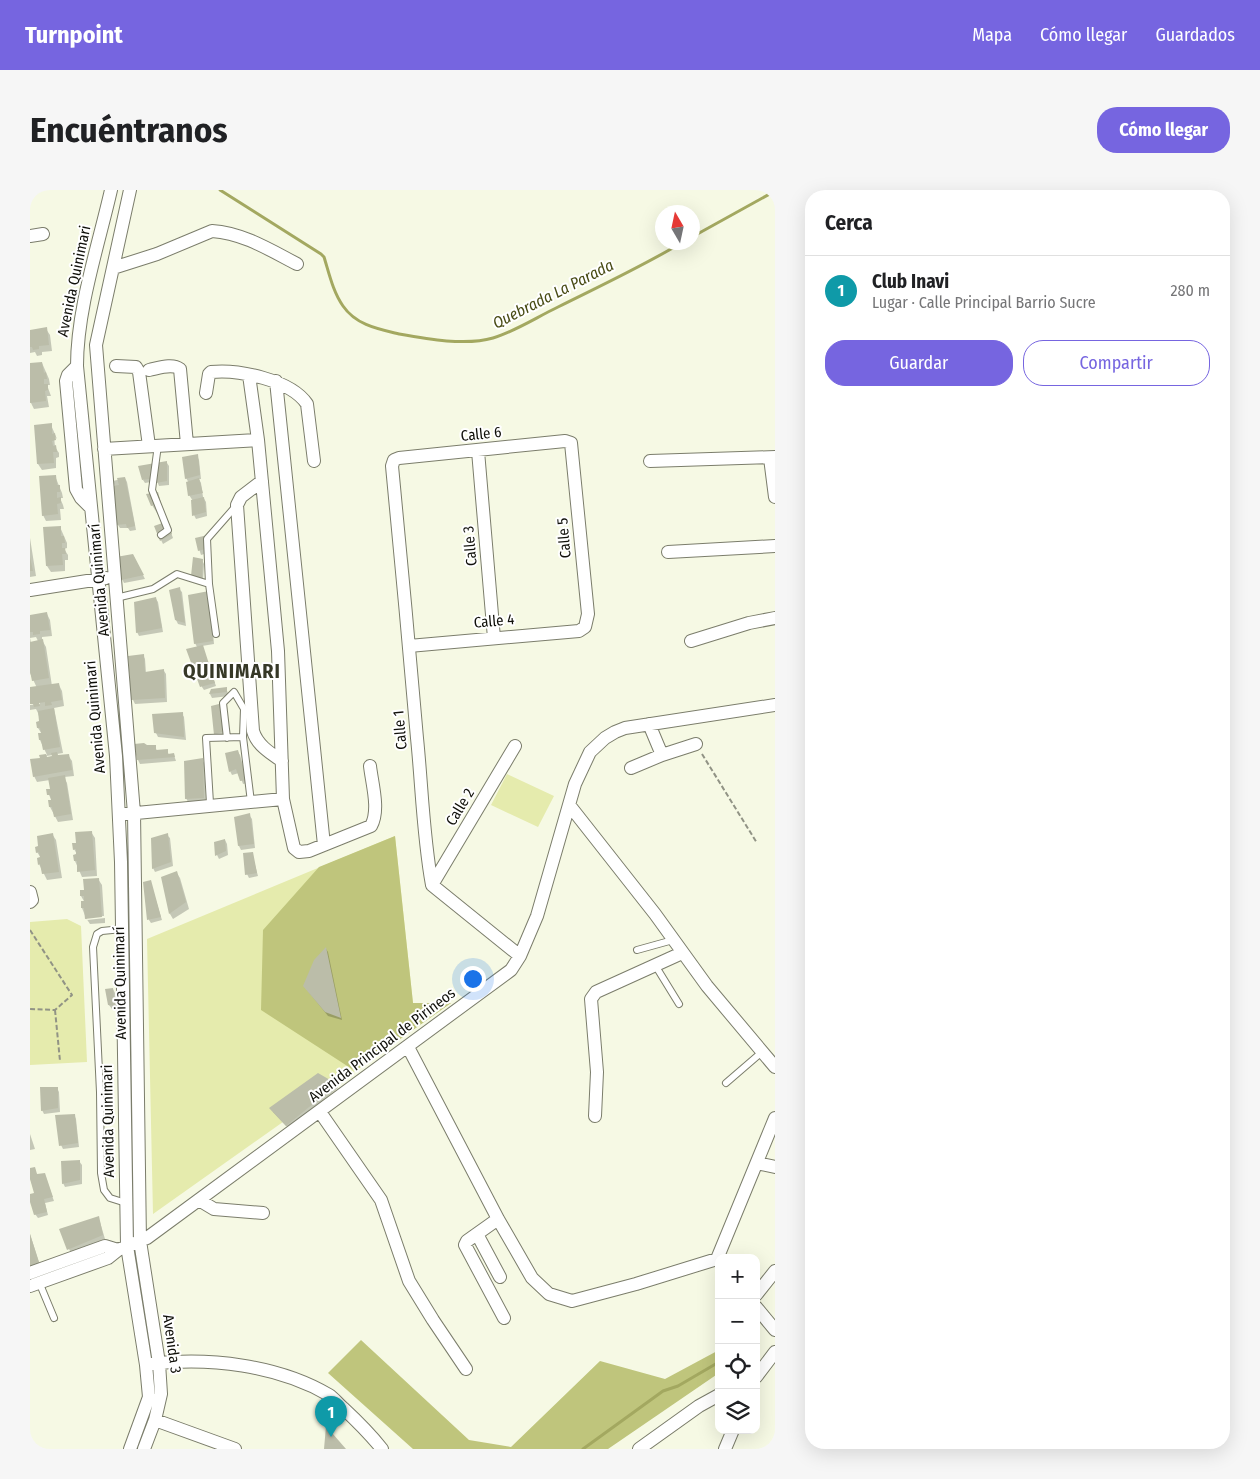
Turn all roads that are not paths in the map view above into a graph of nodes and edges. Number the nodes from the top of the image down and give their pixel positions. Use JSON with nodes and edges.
{"nodes":[{"id":1,"x":111,"y":190,"type":"edge"},
{"id":2,"x":130,"y":190,"type":"edge"},
{"id":3,"x":43,"y":234,"type":"dead end"},
{"id":4,"x":30,"y":236,"type":"edge"},
{"id":5,"x":297,"y":264,"type":"dead end"},
{"id":6,"x":113,"y":268,"type":"junction"},
{"id":7,"x":116,"y":366,"type":"dead end"},
{"id":8,"x":149,"y":370,"type":"dead end"},
{"id":9,"x":249,"y":375,"type":"junction"},
{"id":10,"x":276,"y":381,"type":"junction"},
{"id":11,"x":206,"y":393,"type":"dead end"},
{"id":12,"x":258,"y":440,"type":"junction"},
{"id":13,"x":571,"y":443,"type":"joint"},
{"id":14,"x":188,"y":444,"type":"junction"},
{"id":15,"x":154,"y":446,"type":"junction"},
{"id":16,"x":104,"y":449,"type":"junction"},
{"id":17,"x":478,"y":451,"type":"junction"},
{"id":18,"x":772,"y":457,"type":"edge"},
{"id":19,"x":394,"y":460,"type":"joint"},
{"id":20,"x":314,"y":461,"type":"dead end"},
{"id":21,"x":650,"y":461,"type":"dead end"},
{"id":22,"x":262,"y":481,"type":"junction"},
{"id":23,"x":775,"y":497,"type":"edge"},
{"id":24,"x":237,"y":505,"type":"junction"},
{"id":25,"x":161,"y":535,"type":"dead end"},
{"id":26,"x":775,"y":546,"type":"edge"},
{"id":27,"x":668,"y":552,"type":"dead end"},
{"id":28,"x":114,"y":576,"type":"junction"},
{"id":29,"x":98,"y":579,"type":"junction"},
{"id":30,"x":209,"y":584,"type":"junction"},
{"id":31,"x":30,"y":590,"type":"edge"},
{"id":32,"x":116,"y":598,"type":"junction"},
{"id":33,"x":775,"y":618,"type":"edge"},
{"id":34,"x":583,"y":629,"type":"joint"},
{"id":35,"x":216,"y":634,"type":"dead end"},
{"id":36,"x":494,"y":638,"type":"junction"},
{"id":37,"x":691,"y":641,"type":"dead end"},
{"id":38,"x":409,"y":646,"type":"junction"},
{"id":39,"x":773,"y":708,"type":"edge"},
{"id":40,"x":649,"y":724,"type":"junction"},
{"id":41,"x":243,"y":737,"type":"junction"},
{"id":42,"x":227,"y":738,"type":"junction"},
{"id":43,"x":696,"y":744,"type":"road end"},
{"id":44,"x":516,"y":746,"type":"dead end"},
{"id":45,"x":662,"y":755,"type":"junction"},
{"id":46,"x":282,"y":762,"type":"junction"},
{"id":47,"x":370,"y":766,"type":"dead end"},
{"id":48,"x":631,"y":768,"type":"dead end"},
{"id":49,"x":283,"y":799,"type":"junction"},
{"id":50,"x":251,"y":802,"type":"junction"},
{"id":51,"x":210,"y":803,"type":"dead end"},
{"id":52,"x":570,"y":806,"type":"junction"},
{"id":53,"x":134,"y":813,"type":"junction"},
{"id":54,"x":119,"y":815,"type":"junction"},
{"id":55,"x":324,"y":845,"type":"junction"},
{"id":56,"x":432,"y":885,"type":"junction"},
{"id":57,"x":122,"y":929,"type":"junction"},
{"id":58,"x":674,"y":940,"type":"junction"},
{"id":59,"x":637,"y":950,"type":"dead end"},
{"id":60,"x":682,"y":953,"type":"junction"},
{"id":61,"x":520,"y":956,"type":"junction"},
{"id":62,"x":655,"y":965,"type":"junction"},
{"id":63,"x":679,"y":1004,"type":"dead end"},
{"id":64,"x":408,"y":1047,"type":"junction"},
{"id":65,"x":762,"y":1052,"type":"junction"},
{"id":66,"x":775,"y":1068,"type":"edge"},
{"id":67,"x":726,"y":1083,"type":"dead end"},
{"id":68,"x":320,"y":1112,"type":"junction"},
{"id":69,"x":595,"y":1116,"type":"dead end"},
{"id":70,"x":775,"y":1118,"type":"edge"},
{"id":71,"x":756,"y":1163,"type":"junction"},
{"id":72,"x":775,"y":1167,"type":"edge"},
{"id":73,"x":199,"y":1200,"type":"junction"},
{"id":74,"x":126,"y":1203,"type":"junction"},
{"id":75,"x":263,"y":1213,"type":"dead end"},
{"id":76,"x":498,"y":1219,"type":"junction"},
{"id":77,"x":477,"y":1234,"type":"junction"},
{"id":78,"x":140,"y":1241,"type":"junction"},
{"id":79,"x":122,"y":1248,"type":"junction"},
{"id":80,"x":720,"y":1254,"type":"edge"},
{"id":81,"x":715,"y":1261,"type":"edge"},
{"id":82,"x":775,"y":1271,"type":"edge"},
{"id":83,"x":30,"y":1272,"type":"edge"},
{"id":84,"x":500,"y":1277,"type":"dead end"},
{"id":85,"x":35,"y":1284,"type":"edge"},
{"id":86,"x":760,"y":1290,"type":"edge"},
{"id":87,"x":760,"y":1312,"type":"edge"},
{"id":88,"x":54,"y":1318,"type":"dead end"},
{"id":89,"x":504,"y":1318,"type":"dead end"},
{"id":90,"x":775,"y":1330,"type":"edge"},
{"id":91,"x":775,"y":1352,"type":"edge"},
{"id":92,"x":153,"y":1364,"type":"junction"},
{"id":93,"x":466,"y":1369,"type":"dead end"},
{"id":94,"x":760,"y":1371,"type":"edge"},
{"id":95,"x":715,"y":1397,"type":"edge"},
{"id":96,"x":155,"y":1420,"type":"junction"},
{"id":97,"x":731,"y":1434,"type":"edge"},
{"id":98,"x":130,"y":1449,"type":"edge"},
{"id":99,"x":144,"y":1449,"type":"edge"},
{"id":100,"x":235,"y":1449,"type":"edge"},
{"id":101,"x":382,"y":1449,"type":"edge"},
{"id":102,"x":639,"y":1449,"type":"edge"},
{"id":103,"x":725,"y":1449,"type":"edge"}],
"edges":[{"from":1,"to":29,"type":"street","name":"Avenida Quinimari"},
{"from":2,"to":6,"type":"street","name":"Avenida Quinimarí"},
{"from":3,"to":4,"type":"street"},
{"from":5,"to":6,"type":"street"},
{"from":6,"to":16,"type":"street","name":"Avenida Quinimarí"},
{"from":7,"to":15,"type":"street"},
{"from":8,"to":14,"type":"street"},
{"from":9,"to":10,"type":"street"},
{"from":9,"to":11,"type":"street"},
{"from":9,"to":12,"type":"street"},
{"from":10,"to":20,"type":"street"},
{"from":10,"to":55,"type":"street"},
{"from":12,"to":14,"type":"street"},
{"from":12,"to":22,"type":"street"},
{"from":13,"to":17,"type":"street","name":"Calle 6"},
{"from":13,"to":34,"type":"street","name":"Calle 5"},
{"from":14,"to":15,"type":"street"},
{"from":15,"to":16,"type":"street"},
{"from":15,"to":25,"type":"lane"},
{"from":16,"to":28,"type":"street","name":"Avenida Quinimarí"},
{"from":17,"to":19,"type":"street","name":"Calle 6"},
{"from":17,"to":36,"type":"street","name":"Calle 3"},
{"from":18,"to":21,"type":"street"},
{"from":18,"to":23,"type":"street"},
{"from":19,"to":38,"type":"street","name":"Calle 1"},
{"from":22,"to":24,"type":"street"},
{"from":22,"to":46,"type":"street"},
{"from":24,"to":30,"type":"lane"},
{"from":24,"to":46,"type":"street"},
{"from":26,"to":27,"type":"street"},
{"from":28,"to":29,"type":"street"},
{"from":28,"to":32,"type":"street","name":"Avenida Quinimarí"},
{"from":29,"to":31,"type":"street"},
{"from":29,"to":54,"type":"street","name":"Avenida Quinimari"},
{"from":30,"to":32,"type":"lane"},
{"from":30,"to":35,"type":"lane"},
{"from":32,"to":53,"type":"street","name":"Avenida Quinimarí"},
{"from":33,"to":37,"type":"street"},
{"from":34,"to":36,"type":"street","name":"Calle 4"},
{"from":36,"to":38,"type":"street","name":"Calle 4"},
{"from":38,"to":56,"type":"street","name":"Calle 1"},
{"from":39,"to":40,"type":"street","name":"Avenida Principal de Pirineos"},
{"from":40,"to":45,"type":"street"},
{"from":40,"to":52,"type":"street","name":"Avenida Principal de Pirineos"},
{"from":41,"to":42,"type":"lane"},
{"from":41,"to":42,"type":"lane"},
{"from":41,"to":50,"type":"lane"},
{"from":42,"to":51,"type":"lane"},
{"from":43,"to":45,"type":"street"},
{"from":44,"to":56,"type":"street","name":"Calle 2"},
{"from":45,"to":48,"type":"street"},
{"from":46,"to":49,"type":"street"},
{"from":47,"to":55,"type":"street"},
{"from":49,"to":50,"type":"street"},
{"from":49,"to":55,"type":"street"},
{"from":50,"to":53,"type":"street"},
{"from":52,"to":58,"type":"street"},
{"from":52,"to":61,"type":"street","name":"Avenida Principal de Pirineos"},
{"from":53,"to":54,"type":"street"},
{"from":53,"to":78,"type":"street","name":"Avenida Quinimarí"},
{"from":54,"to":57,"type":"street","name":"Avenida Quinimari"},
{"from":56,"to":61,"type":"street"},
{"from":57,"to":74,"type":"street","name":"Avenida Quinimari"},
{"from":57,"to":74,"type":"lane"},
{"from":58,"to":59,"type":"lane"},
{"from":58,"to":60,"type":"street"},
{"from":60,"to":62,"type":"street"},
{"from":60,"to":65,"type":"street"},
{"from":61,"to":64,"type":"street","name":"Avenida Principal de Pirineos"},
{"from":62,"to":63,"type":"lane"},
{"from":62,"to":69,"type":"street"},
{"from":64,"to":68,"type":"street","name":"Avenida Principal de Pirineos"},
{"from":64,"to":76,"type":"street"},
{"from":65,"to":66,"type":"street"},
{"from":65,"to":67,"type":"lane"},
{"from":68,"to":73,"type":"street","name":"Avenida Principal de Pirineos"},
{"from":68,"to":93,"type":"street"},
{"from":70,"to":71,"type":"street"},
{"from":71,"to":72,"type":"street"},
{"from":71,"to":80,"type":"street"},
{"from":73,"to":75,"type":"street"},
{"from":73,"to":78,"type":"street","name":"Avenida Principal de Pirineos"},
{"from":74,"to":79,"type":"street","name":"Avenida Quinimari"},
{"from":76,"to":77,"type":"street"},
{"from":76,"to":81,"type":"street"},
{"from":77,"to":84,"type":"street"},
{"from":77,"to":89,"type":"street"},
{"from":78,"to":79,"type":"street","name":"Avenida Principal de Pirineos"},
{"from":78,"to":92,"type":"street","name":"Avenida 3"},
{"from":79,"to":83,"type":"street","name":"Avenida Principal de Pirineos"},
{"from":79,"to":85,"type":"street","name":"Avenida Principal de Pirineos"},
{"from":79,"to":92,"type":"street","name":"Avenida 3"},
{"from":82,"to":86,"type":"street"},
{"from":85,"to":88,"type":"lane"},
{"from":87,"to":90,"type":"street"},
{"from":91,"to":94,"type":"street"},
{"from":92,"to":96,"type":"street","name":"Avenida 3"},
{"from":92,"to":98,"type":"street","name":"Avenida 3"},
{"from":92,"to":101,"type":"street"},
{"from":95,"to":102,"type":"street"},
{"from":96,"to":99,"type":"street","name":"Avenida 3"},
{"from":96,"to":100,"type":"street"},
{"from":97,"to":103,"type":"street"}]}
